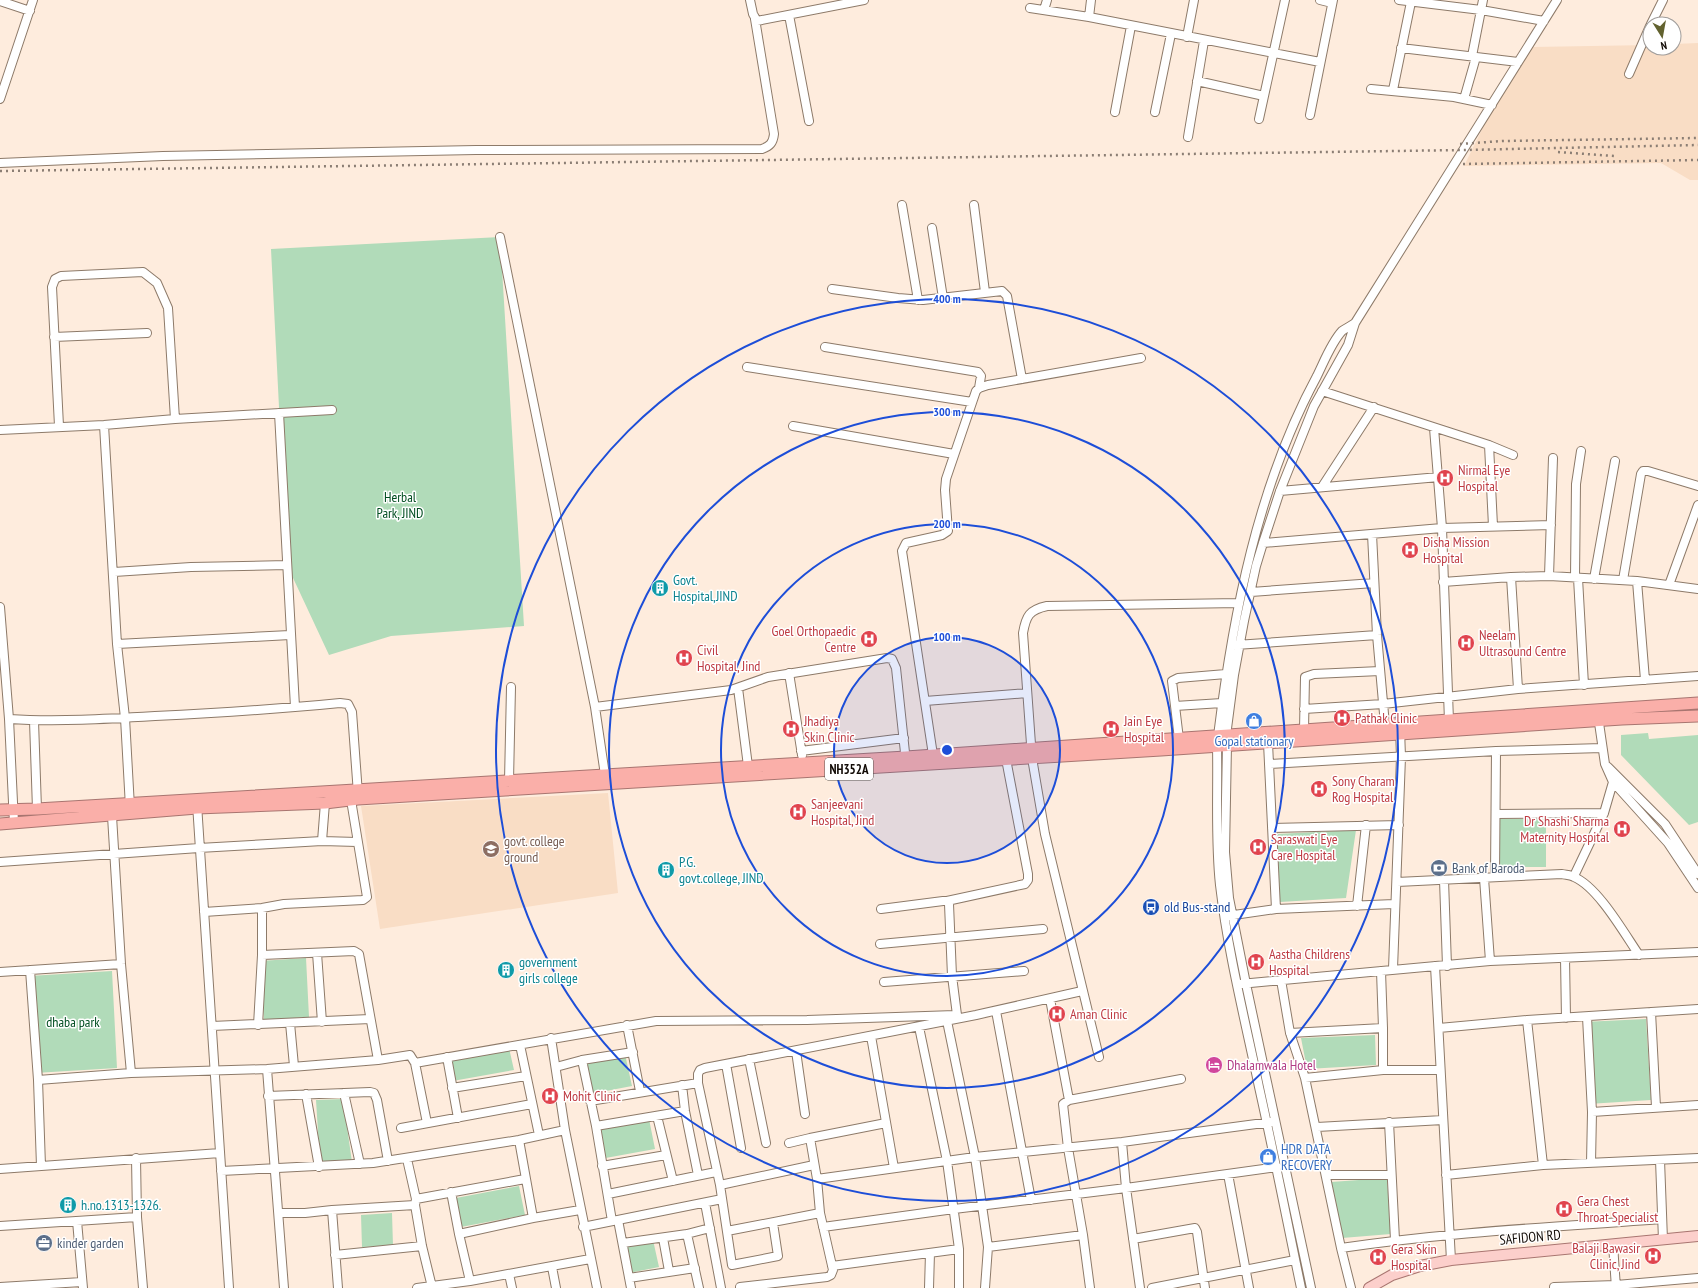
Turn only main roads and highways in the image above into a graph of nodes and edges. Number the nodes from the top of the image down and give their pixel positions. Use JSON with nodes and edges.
{"nodes":[{"id":1,"x":1698,"y":703,"type":"edge"},
{"id":2,"x":1598,"y":716,"type":"junction"},
{"id":3,"x":1698,"y":716,"type":"edge"},
{"id":4,"x":1400,"y":729,"type":"junction"},
{"id":5,"x":1222,"y":741,"type":"junction"},
{"id":6,"x":1032,"y":753,"type":"junction"},
{"id":7,"x":906,"y":761,"type":"junction"},
{"id":8,"x":355,"y":796,"type":"junction"},
{"id":9,"x":197,"y":804,"type":"junction"},
{"id":10,"x":130,"y":809,"type":"junction"},
{"id":11,"x":0,"y":810,"type":"edge"},
{"id":12,"x":0,"y":824,"type":"edge"},
{"id":13,"x":1698,"y":1236,"type":"edge"},
{"id":14,"x":1369,"y":1288,"type":"edge"}],
"edges":[{"from":1,"to":2,"type":"highway","number":"NH352A"},
{"from":2,"to":3,"type":"highway","number":"NH352A"},
{"from":2,"to":4,"type":"highway","number":"NH352A"},
{"from":2,"to":4,"type":"highway","number":"NH352A"},
{"from":4,"to":5,"type":"highway","number":"NH352A"},
{"from":4,"to":5,"type":"highway","number":"NH352A"},
{"from":5,"to":6,"type":"highway","number":"NH352A"},
{"from":5,"to":6,"type":"highway","number":"NH352A"},
{"from":6,"to":7,"type":"highway","number":"NH352A"},
{"from":6,"to":7,"type":"highway","number":"NH352A"},
{"from":7,"to":8,"type":"highway","number":"NH352A"},
{"from":7,"to":8,"type":"highway","number":"NH352A"},
{"from":8,"to":9,"type":"highway","number":"NH352A"},
{"from":8,"to":9,"type":"highway","number":"NH352A"},
{"from":9,"to":10,"type":"highway","number":"NH352A"},
{"from":10,"to":11,"type":"highway","number":"NH352A"},
{"from":10,"to":12,"type":"highway","number":"NH352A"},
{"from":13,"to":14,"type":"main road","name":"SAFIDON RD"}]}
